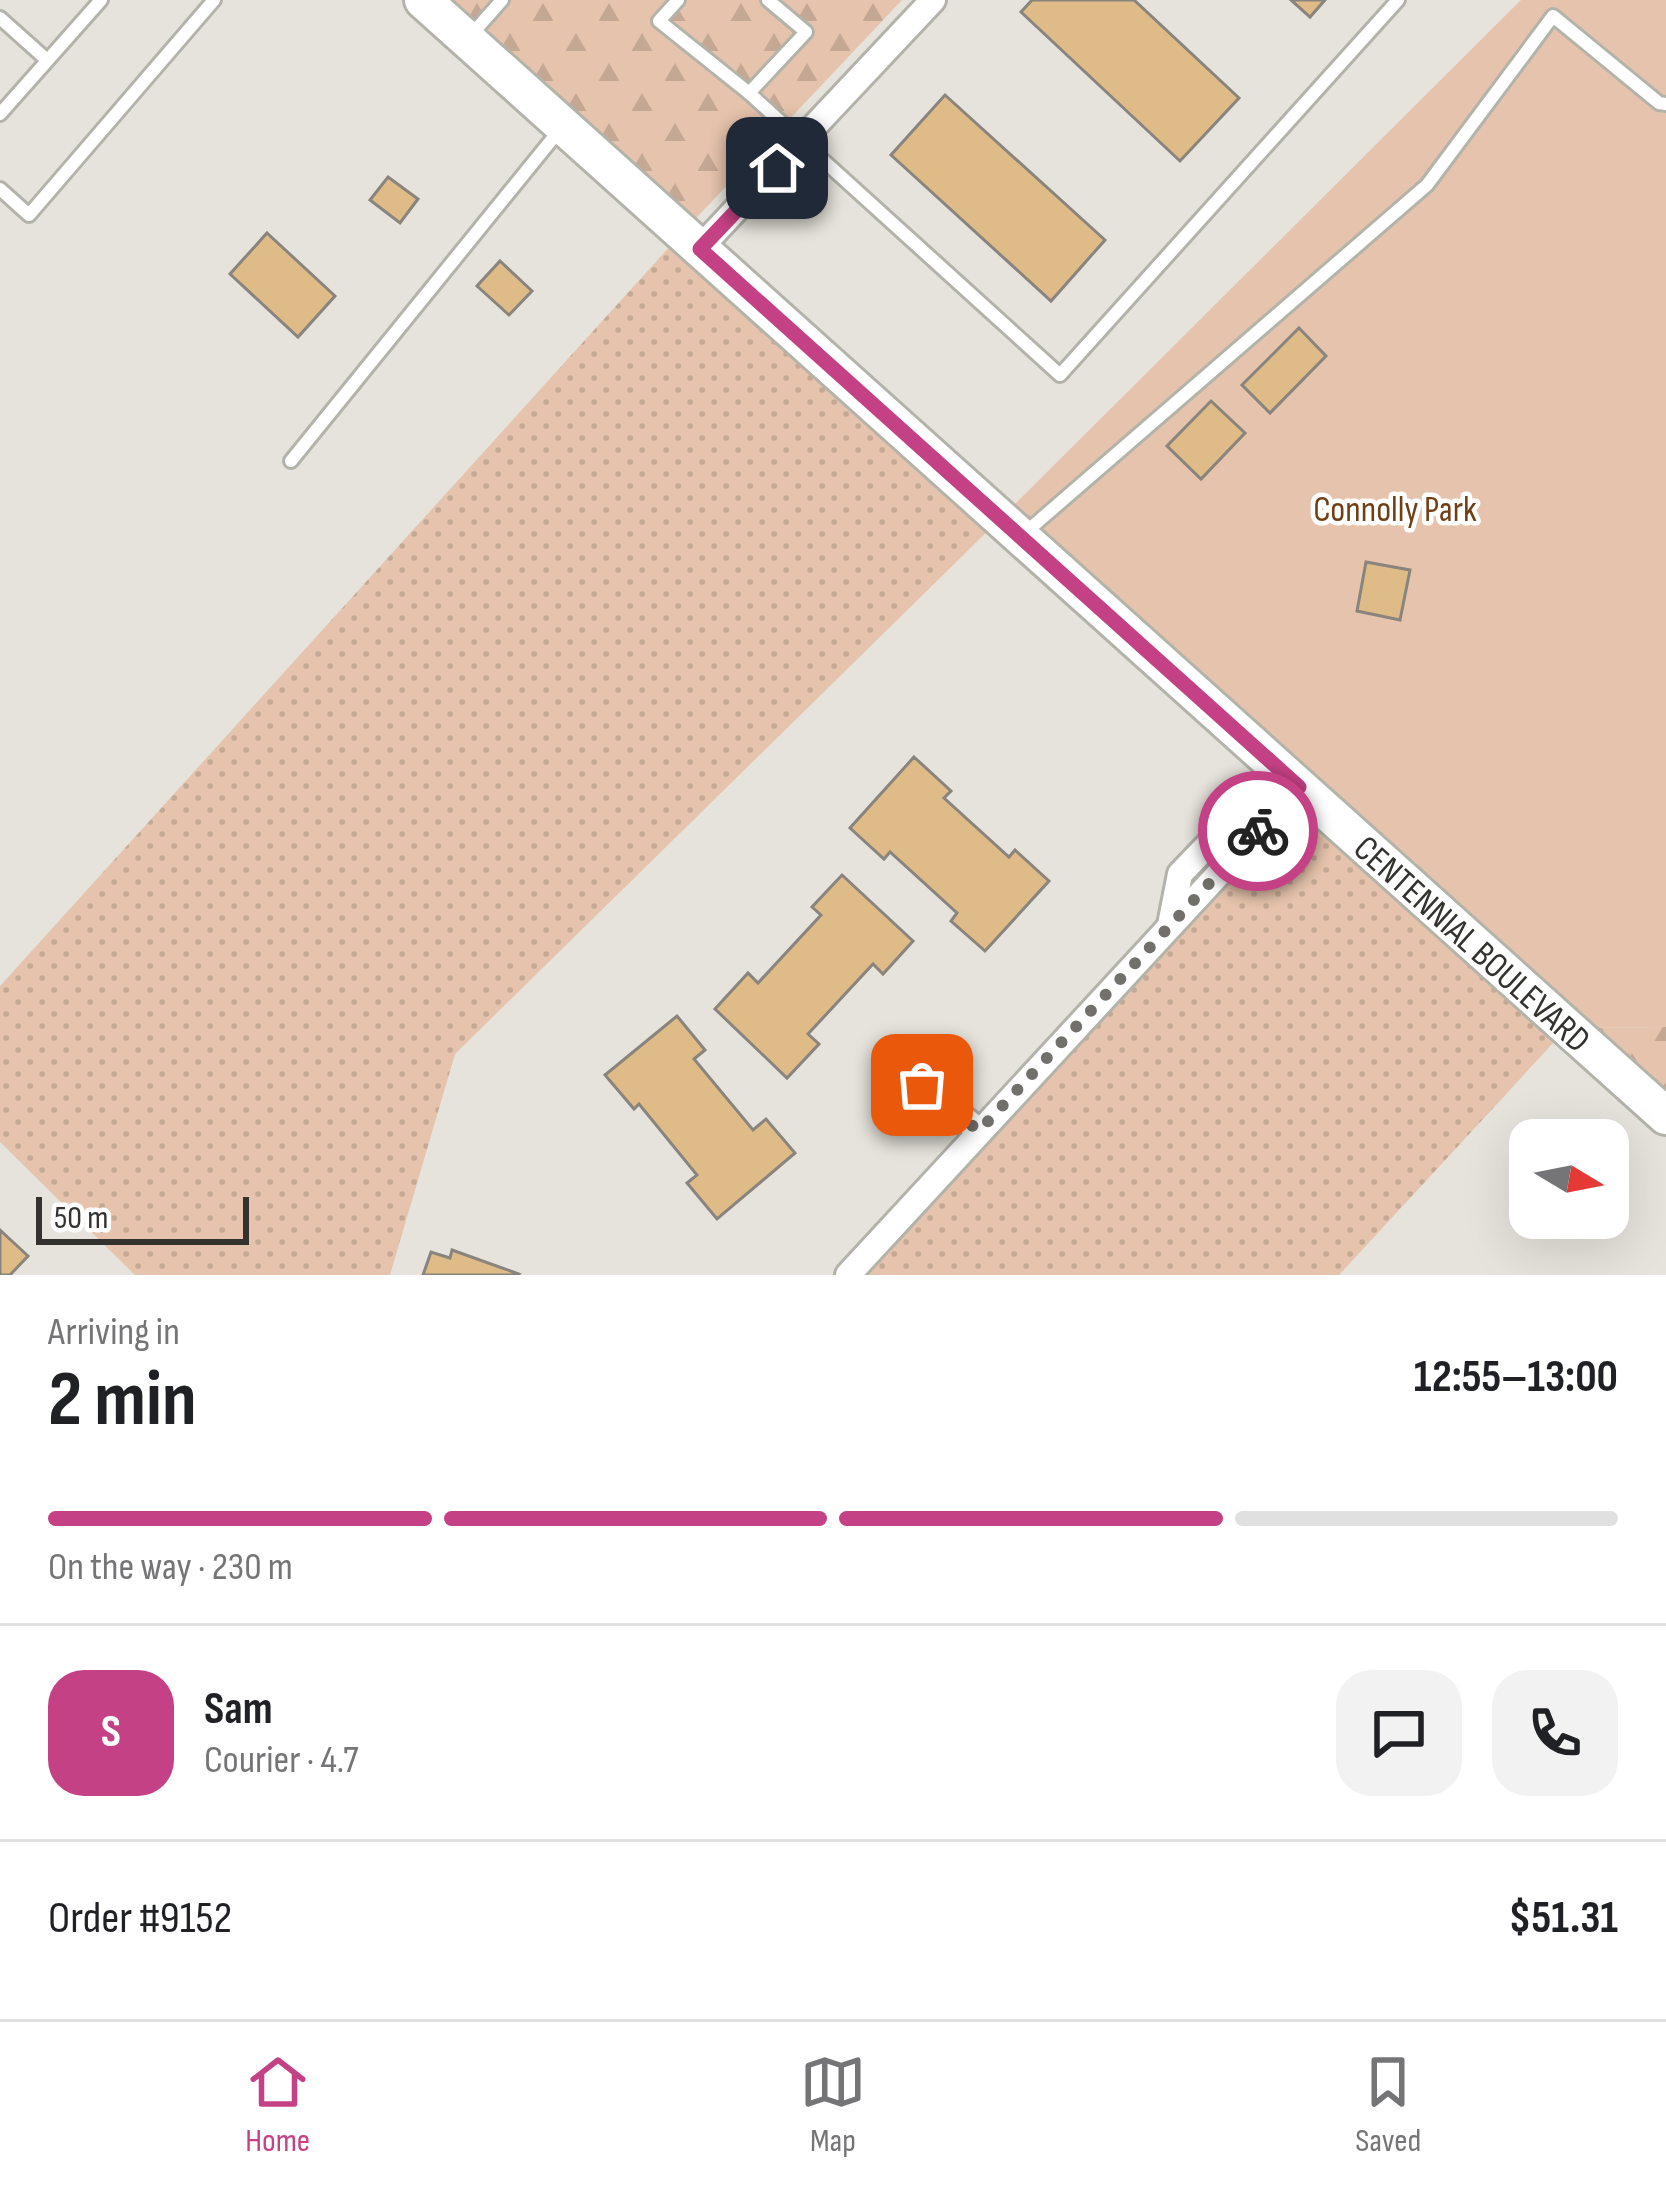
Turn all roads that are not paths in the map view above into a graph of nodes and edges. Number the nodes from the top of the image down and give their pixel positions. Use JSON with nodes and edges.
{"nodes":[{"id":1,"x":101,"y":0,"type":"edge"},
{"id":2,"x":214,"y":0,"type":"edge"},
{"id":3,"x":422,"y":0,"type":"edge"},
{"id":4,"x":502,"y":0,"type":"edge"},
{"id":5,"x":678,"y":0,"type":"edge"},
{"id":6,"x":768,"y":0,"type":"edge"},
{"id":7,"x":933,"y":0,"type":"edge"},
{"id":8,"x":1398,"y":0,"type":"edge"},
{"id":9,"x":0,"y":18,"type":"edge"},
{"id":10,"x":467,"y":40,"type":"junction"},
{"id":11,"x":47,"y":60,"type":"junction"},
{"id":12,"x":749,"y":93,"type":"junction"},
{"id":13,"x":1666,"y":104,"type":"edge"},
{"id":14,"x":0,"y":114,"type":"edge"},
{"id":15,"x":563,"y":126,"type":"junction"},
{"id":16,"x":802,"y":141,"type":"junction"},
{"id":17,"x":0,"y":189,"type":"edge"},
{"id":18,"x":700,"y":249,"type":"junction"},
{"id":19,"x":291,"y":461,"type":"dead end"},
{"id":20,"x":1021,"y":537,"type":"junction"},
{"id":21,"x":1289,"y":778,"type":"junction"},
{"id":22,"x":894,"y":1061,"type":"dead end"},
{"id":23,"x":1666,"y":1116,"type":"edge"},
{"id":24,"x":979,"y":1131,"type":"junction"},
{"id":25,"x":848,"y":1275,"type":"edge"}],
"edges":[{"from":1,"to":11,"type":"lane"},
{"from":2,"to":17,"type":"lane"},
{"from":3,"to":10,"type":"main road","name":"CENTENNIAL BOULEVARD"},
{"from":4,"to":10,"type":"lane"},
{"from":5,"to":12,"type":"lane"},
{"from":6,"to":12,"type":"lane"},
{"from":7,"to":16,"type":"street"},
{"from":8,"to":16,"type":"lane"},
{"from":9,"to":11,"type":"lane"},
{"from":10,"to":15,"type":"main road","name":"CENTENNIAL BOULEVARD"},
{"from":11,"to":14,"type":"lane"},
{"from":12,"to":16,"type":"lane"},
{"from":13,"to":20,"type":"lane"},
{"from":15,"to":18,"type":"main road","name":"CENTENNIAL BOULEVARD"},
{"from":15,"to":19,"type":"lane"},
{"from":16,"to":18,"type":"street"},
{"from":18,"to":20,"type":"main road","name":"CENTENNIAL BOULEVARD"},
{"from":20,"to":21,"type":"main road","name":"CENTENNIAL BOULEVARD"},
{"from":21,"to":23,"type":"main road","name":"CENTENNIAL BOULEVARD"},
{"from":21,"to":24,"type":"street"},
{"from":22,"to":24,"type":"street"},
{"from":24,"to":25,"type":"street"}]}
